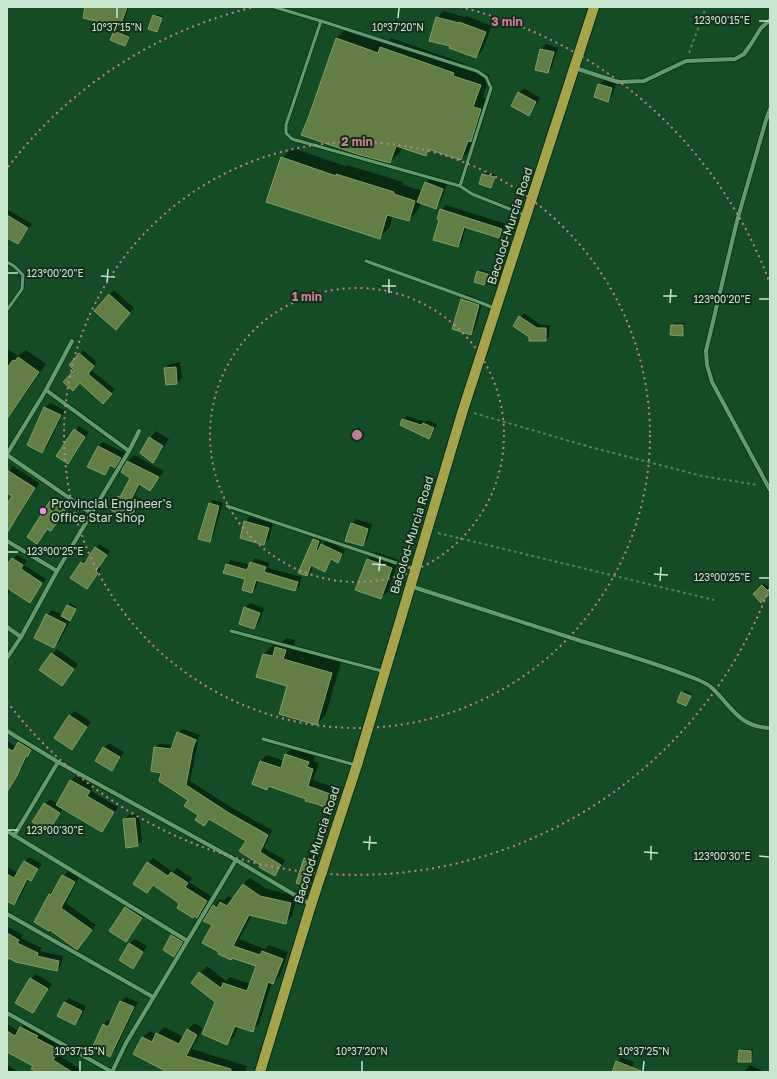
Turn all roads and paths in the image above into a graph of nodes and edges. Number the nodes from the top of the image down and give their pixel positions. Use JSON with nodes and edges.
{"nodes":[{"id":1,"x":274,"y":7,"type":"edge"},
{"id":2,"x":594,"y":7,"type":"edge"},
{"id":3,"x":706,"y":7,"type":"edge"},
{"id":4,"x":321,"y":20,"type":"junction"},
{"id":5,"x":770,"y":20,"type":"edge"},
{"id":6,"x":686,"y":61,"type":"junction"},
{"id":7,"x":575,"y":68,"type":"junction"},
{"id":8,"x":770,"y":109,"type":"edge"},
{"id":9,"x":460,"y":186,"type":"junction"},
{"id":10,"x":526,"y":216,"type":"junction"},
{"id":11,"x":366,"y":261,"type":"dead end"},
{"id":12,"x":7,"y":262,"type":"edge"},
{"id":13,"x":496,"y":309,"type":"junction"},
{"id":14,"x":7,"y":310,"type":"edge"},
{"id":15,"x":72,"y":341,"type":"dead end"},
{"id":16,"x":46,"y":390,"type":"junction"},
{"id":17,"x":463,"y":410,"type":"junction"},
{"id":18,"x":139,"y":431,"type":"dead end"},
{"id":19,"x":129,"y":451,"type":"junction"},
{"id":20,"x":7,"y":454,"type":"edge"},
{"id":21,"x":768,"y":488,"type":"edge"},
{"id":22,"x":227,"y":506,"type":"dead end"},
{"id":23,"x":92,"y":513,"type":"junction"},
{"id":24,"x":427,"y":530,"type":"junction"},
{"id":25,"x":7,"y":541,"type":"edge"},
{"id":26,"x":415,"y":570,"type":"junction"},
{"id":27,"x":57,"y":571,"type":"junction"},
{"id":28,"x":410,"y":586,"type":"junction"},
{"id":29,"x":714,"y":600,"type":"dead end"},
{"id":30,"x":7,"y":627,"type":"edge"},
{"id":31,"x":231,"y":631,"type":"dead end"},
{"id":32,"x":21,"y":637,"type":"junction"},
{"id":33,"x":7,"y":658,"type":"edge"},
{"id":34,"x":384,"y":672,"type":"junction"},
{"id":35,"x":770,"y":728,"type":"edge"},
{"id":36,"x":7,"y":731,"type":"edge"},
{"id":37,"x":263,"y":739,"type":"dead end"},
{"id":38,"x":58,"y":762,"type":"junction"},
{"id":39,"x":357,"y":765,"type":"junction"},
{"id":40,"x":7,"y":831,"type":"edge"},
{"id":41,"x":14,"y":836,"type":"junction"},
{"id":42,"x":236,"y":860,"type":"junction"},
{"id":43,"x":311,"y":905,"type":"junction"},
{"id":44,"x":7,"y":914,"type":"edge"},
{"id":45,"x":186,"y":940,"type":"junction"},
{"id":46,"x":153,"y":997,"type":"junction"},
{"id":47,"x":7,"y":1013,"type":"edge"},
{"id":48,"x":112,"y":1072,"type":"edge"},
{"id":49,"x":260,"y":1072,"type":"edge"}],
"edges":[{"from":1,"to":4,"type":"lane"},
{"from":2,"to":7,"type":"main road","name":"Bacolod-Murcia Road"},
{"from":3,"to":6,"type":"path"},
{"from":4,"to":9,"type":"lane"},
{"from":4,"to":9,"type":"lane"},
{"from":5,"to":6,"type":"street"},
{"from":6,"to":7,"type":"street"},
{"from":7,"to":10,"type":"main road","name":"Bacolod-Murcia Road"},
{"from":8,"to":21,"type":"street"},
{"from":9,"to":10,"type":"lane"},
{"from":10,"to":13,"type":"main road","name":"Bacolod-Murcia Road"},
{"from":11,"to":13,"type":"lane"},
{"from":12,"to":14,"type":"lane"},
{"from":13,"to":17,"type":"main road","name":"Bacolod-Murcia Road"},
{"from":15,"to":16,"type":"street"},
{"from":16,"to":19,"type":"street"},
{"from":16,"to":20,"type":"street"},
{"from":17,"to":21,"type":"path"},
{"from":17,"to":24,"type":"main road","name":"Bacolod-Murcia Road"},
{"from":18,"to":19,"type":"street"},
{"from":19,"to":23,"type":"street"},
{"from":20,"to":23,"type":"street"},
{"from":22,"to":26,"type":"lane"},
{"from":23,"to":27,"type":"street"},
{"from":24,"to":26,"type":"main road","name":"Bacolod-Murcia Road"},
{"from":24,"to":29,"type":"path"},
{"from":25,"to":27,"type":"street"},
{"from":26,"to":28,"type":"main road","name":"Bacolod-Murcia Road"},
{"from":27,"to":32,"type":"street"},
{"from":28,"to":34,"type":"main road","name":"Bacolod-Murcia Road"},
{"from":28,"to":35,"type":"street"},
{"from":30,"to":32,"type":"street"},
{"from":31,"to":34,"type":"lane"},
{"from":32,"to":33,"type":"street"},
{"from":34,"to":39,"type":"main road","name":"Bacolod-Murcia Road"},
{"from":36,"to":38,"type":"street"},
{"from":37,"to":39,"type":"lane"},
{"from":38,"to":41,"type":"street"},
{"from":38,"to":42,"type":"street"},
{"from":39,"to":43,"type":"main road","name":"Bacolod-Murcia Road"},
{"from":40,"to":41,"type":"street"},
{"from":41,"to":45,"type":"street"},
{"from":42,"to":43,"type":"street"},
{"from":42,"to":45,"type":"street"},
{"from":43,"to":49,"type":"main road","name":"Bacolod-Murcia Road"},
{"from":44,"to":46,"type":"street"},
{"from":45,"to":46,"type":"street"},
{"from":46,"to":48,"type":"street"},
{"from":47,"to":48,"type":"street"}]}
